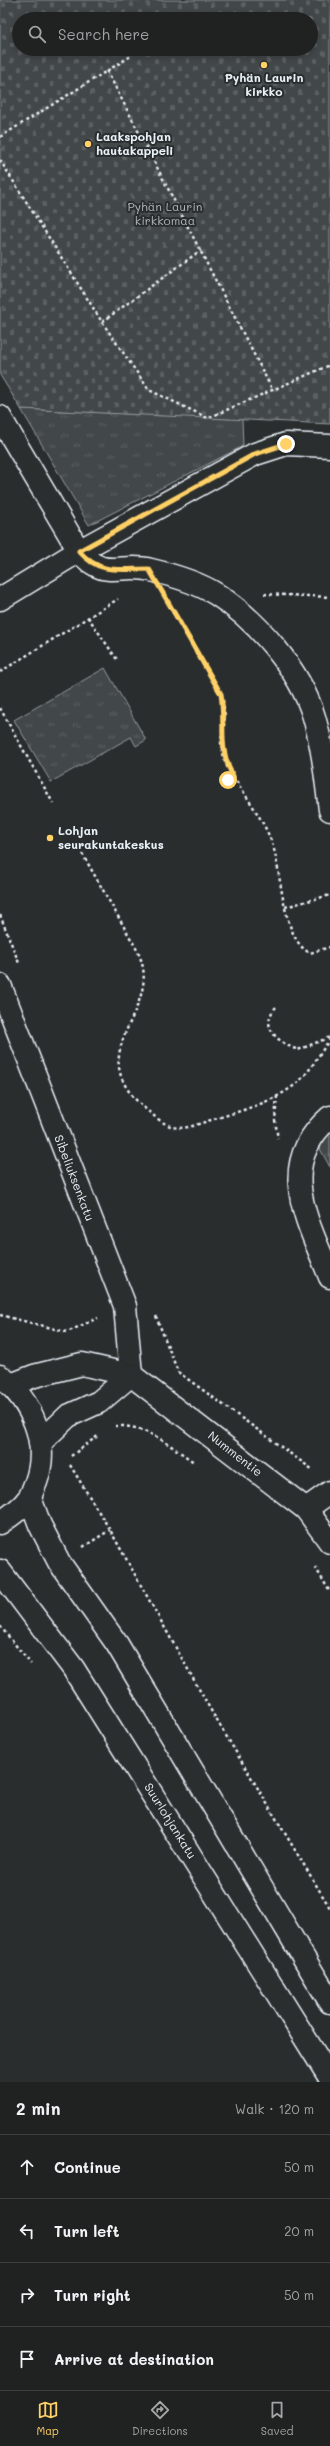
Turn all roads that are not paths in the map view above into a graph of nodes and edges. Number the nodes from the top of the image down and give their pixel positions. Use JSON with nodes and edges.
{"nodes":[{"id":1,"x":0,"y":418,"type":"edge"},
{"id":2,"x":330,"y":446,"type":"edge"},
{"id":3,"x":79,"y":551,"type":"junction"},
{"id":4,"x":0,"y":599,"type":"edge"},
{"id":5,"x":330,"y":810,"type":"edge"},
{"id":6,"x":0,"y":985,"type":"edge"},
{"id":7,"x":330,"y":1117,"type":"edge"},
{"id":8,"x":330,"y":1278,"type":"edge"},
{"id":9,"x":131,"y":1375,"type":"junction"},
{"id":10,"x":6,"y":1380,"type":"edge"},
{"id":11,"x":41,"y":1442,"type":"junction"},
{"id":12,"x":330,"y":1492,"type":"edge"},
{"id":13,"x":30,"y":1498,"type":"junction"},
{"id":14,"x":306,"y":1509,"type":"junction"},
{"id":15,"x":0,"y":1523,"type":"edge"},
{"id":16,"x":330,"y":1542,"type":"edge"},
{"id":17,"x":0,"y":1571,"type":"edge"},
{"id":18,"x":330,"y":2002,"type":"edge"},
{"id":19,"x":330,"y":2078,"type":"edge"}],
"edges":[{"from":1,"to":3,"type":"main road"},
{"from":2,"to":3,"type":"main road"},
{"from":3,"to":4,"type":"main road"},
{"from":3,"to":5,"type":"main road"},
{"from":6,"to":9,"type":"main road","name":"Sibeliuksenkatu"},
{"from":7,"to":8,"type":"main road"},
{"from":9,"to":10,"type":"main road","name":"Nummentie"},
{"from":9,"to":11,"type":"main road"},
{"from":9,"to":14,"type":"main road","name":"Nummentie"},
{"from":10,"to":11,"type":"main road"},
{"from":11,"to":13,"type":"main road"},
{"from":12,"to":14,"type":"main road"},
{"from":13,"to":15,"type":"main road"},
{"from":13,"to":18,"type":"main road"},
{"from":14,"to":16,"type":"main road","name":"Nummentie"},
{"from":17,"to":19,"type":"main road","name":"Suurlohjankatu"}]}
